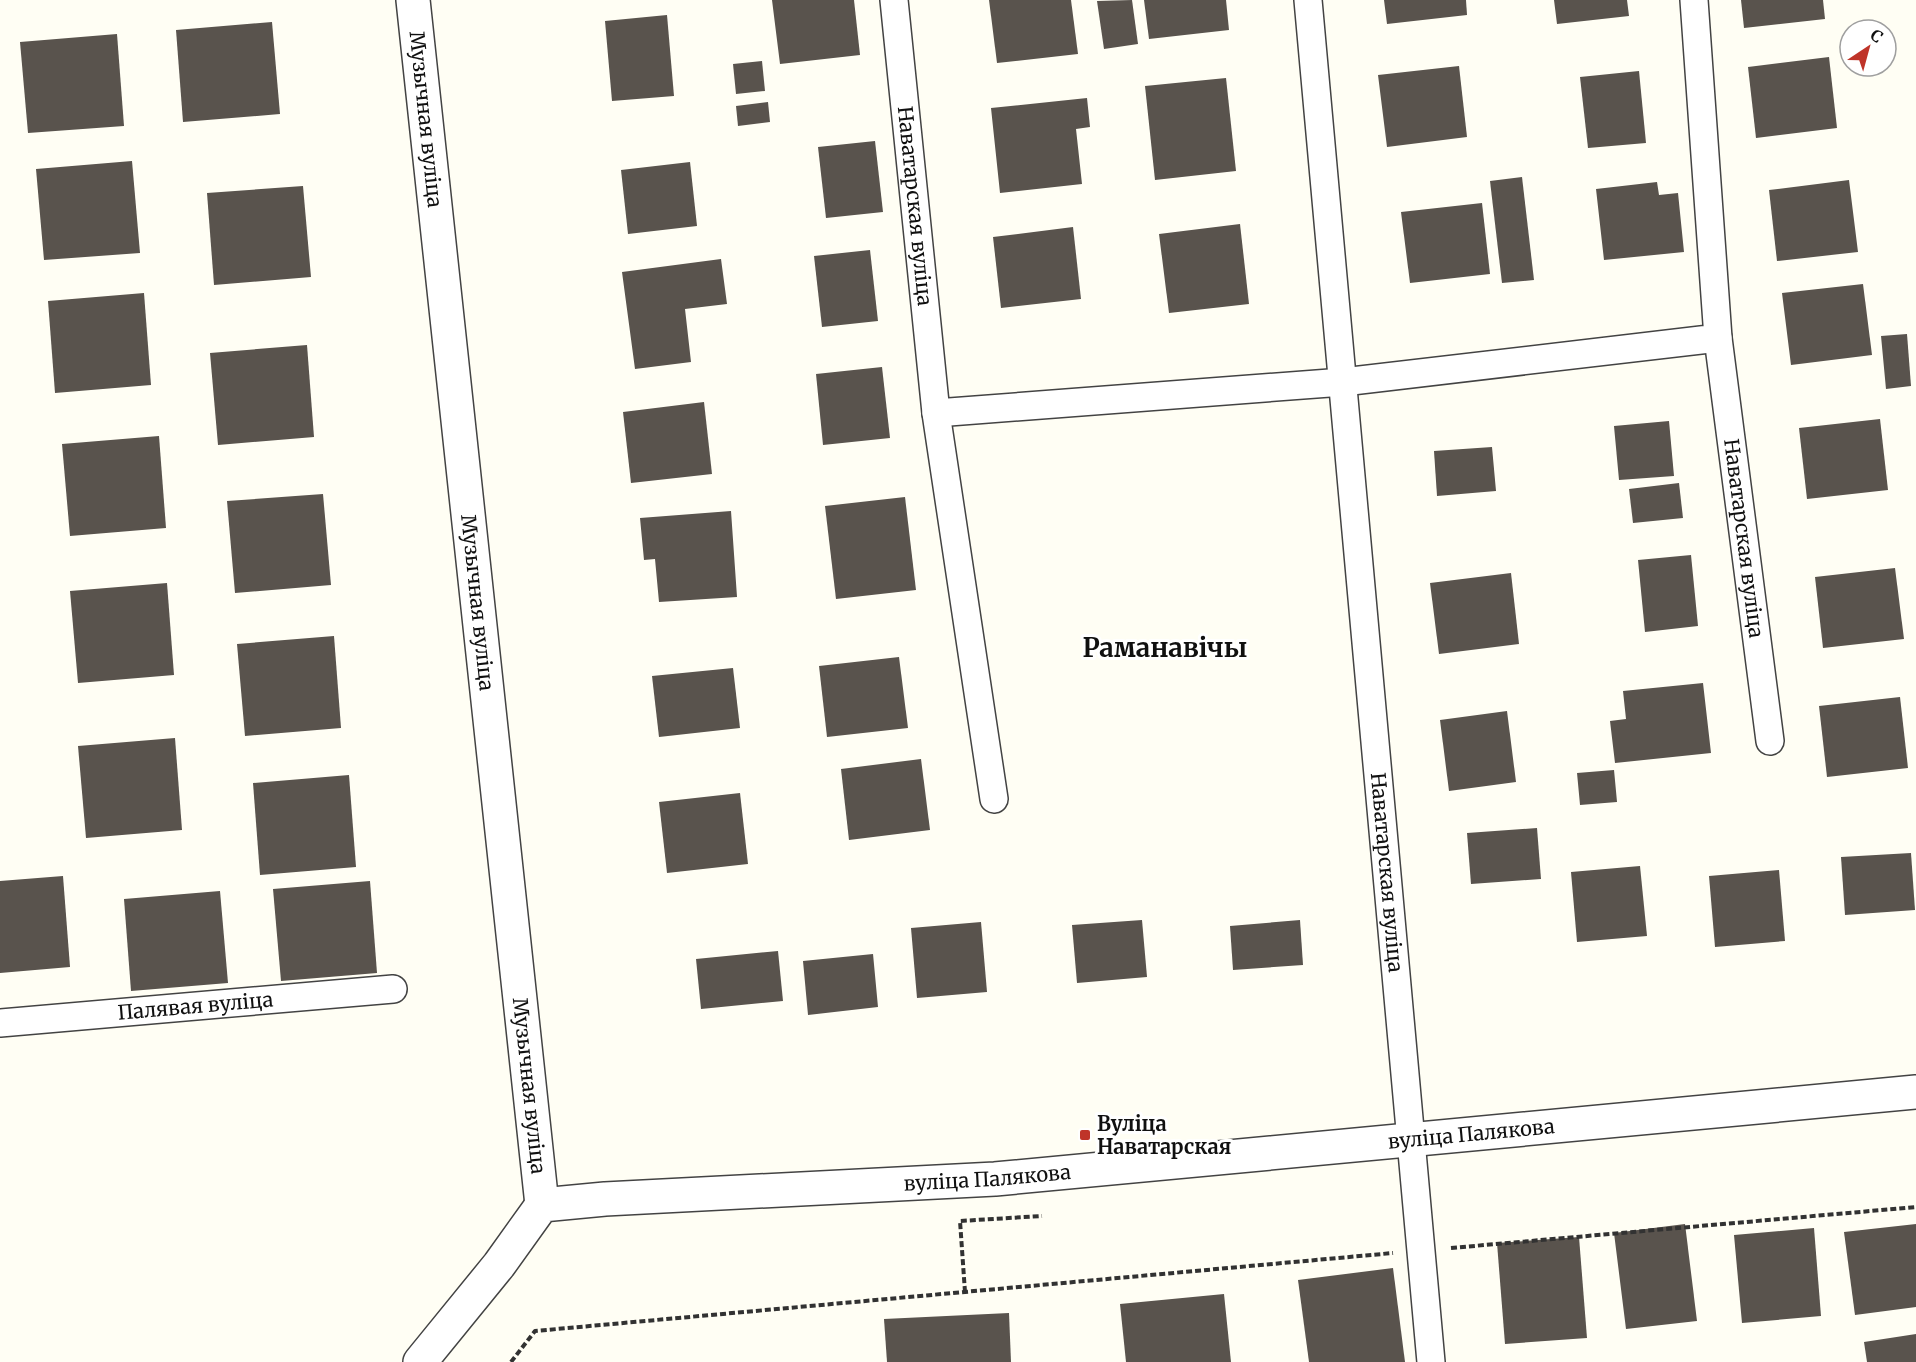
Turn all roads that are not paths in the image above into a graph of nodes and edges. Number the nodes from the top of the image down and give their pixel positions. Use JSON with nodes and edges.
{"nodes":[{"id":1,"x":413,"y":0,"type":"edge"},
{"id":2,"x":894,"y":0,"type":"edge"},
{"id":3,"x":1308,"y":0,"type":"edge"},
{"id":4,"x":1694,"y":0,"type":"edge"},
{"id":5,"x":1718,"y":338,"type":"junction"},
{"id":6,"x":1343,"y":382,"type":"junction"},
{"id":7,"x":936,"y":413,"type":"junction"},
{"id":8,"x":1770,"y":741,"type":"dead end"},
{"id":9,"x":994,"y":799,"type":"dead end"},
{"id":10,"x":393,"y":989,"type":"dead end"},
{"id":11,"x":0,"y":1023,"type":"edge"},
{"id":12,"x":1916,"y":1092,"type":"edge"},
{"id":13,"x":1412,"y":1138,"type":"junction"},
{"id":14,"x":542,"y":1205,"type":"junction"},
{"id":15,"x":420,"y":1362,"type":"edge"},
{"id":16,"x":1431,"y":1362,"type":"edge"}],
"edges":[{"from":1,"to":14,"type":"street","name":"Музычная вуліца"},
{"from":2,"to":7,"type":"street","name":"Наватарская вуліца"},
{"from":3,"to":6,"type":"street","name":"Наватарская вуліца"},
{"from":4,"to":5,"type":"street","name":"Наватарская вуліца"},
{"from":5,"to":6,"type":"street"},
{"from":5,"to":8,"type":"street","name":"Наватарская вуліца"},
{"from":6,"to":7,"type":"street"},
{"from":6,"to":13,"type":"street","name":"Наватарская вуліца"},
{"from":7,"to":9,"type":"street","name":"Наватарская вуліца"},
{"from":10,"to":11,"type":"street","name":"Палявая вуліца"},
{"from":12,"to":13,"type":"street","name":"вуліца Палякова"},
{"from":13,"to":14,"type":"street","name":"вуліца Палякова"},
{"from":13,"to":16,"type":"street","name":"Наватарская вуліца"},
{"from":14,"to":15,"type":"street"}]}
